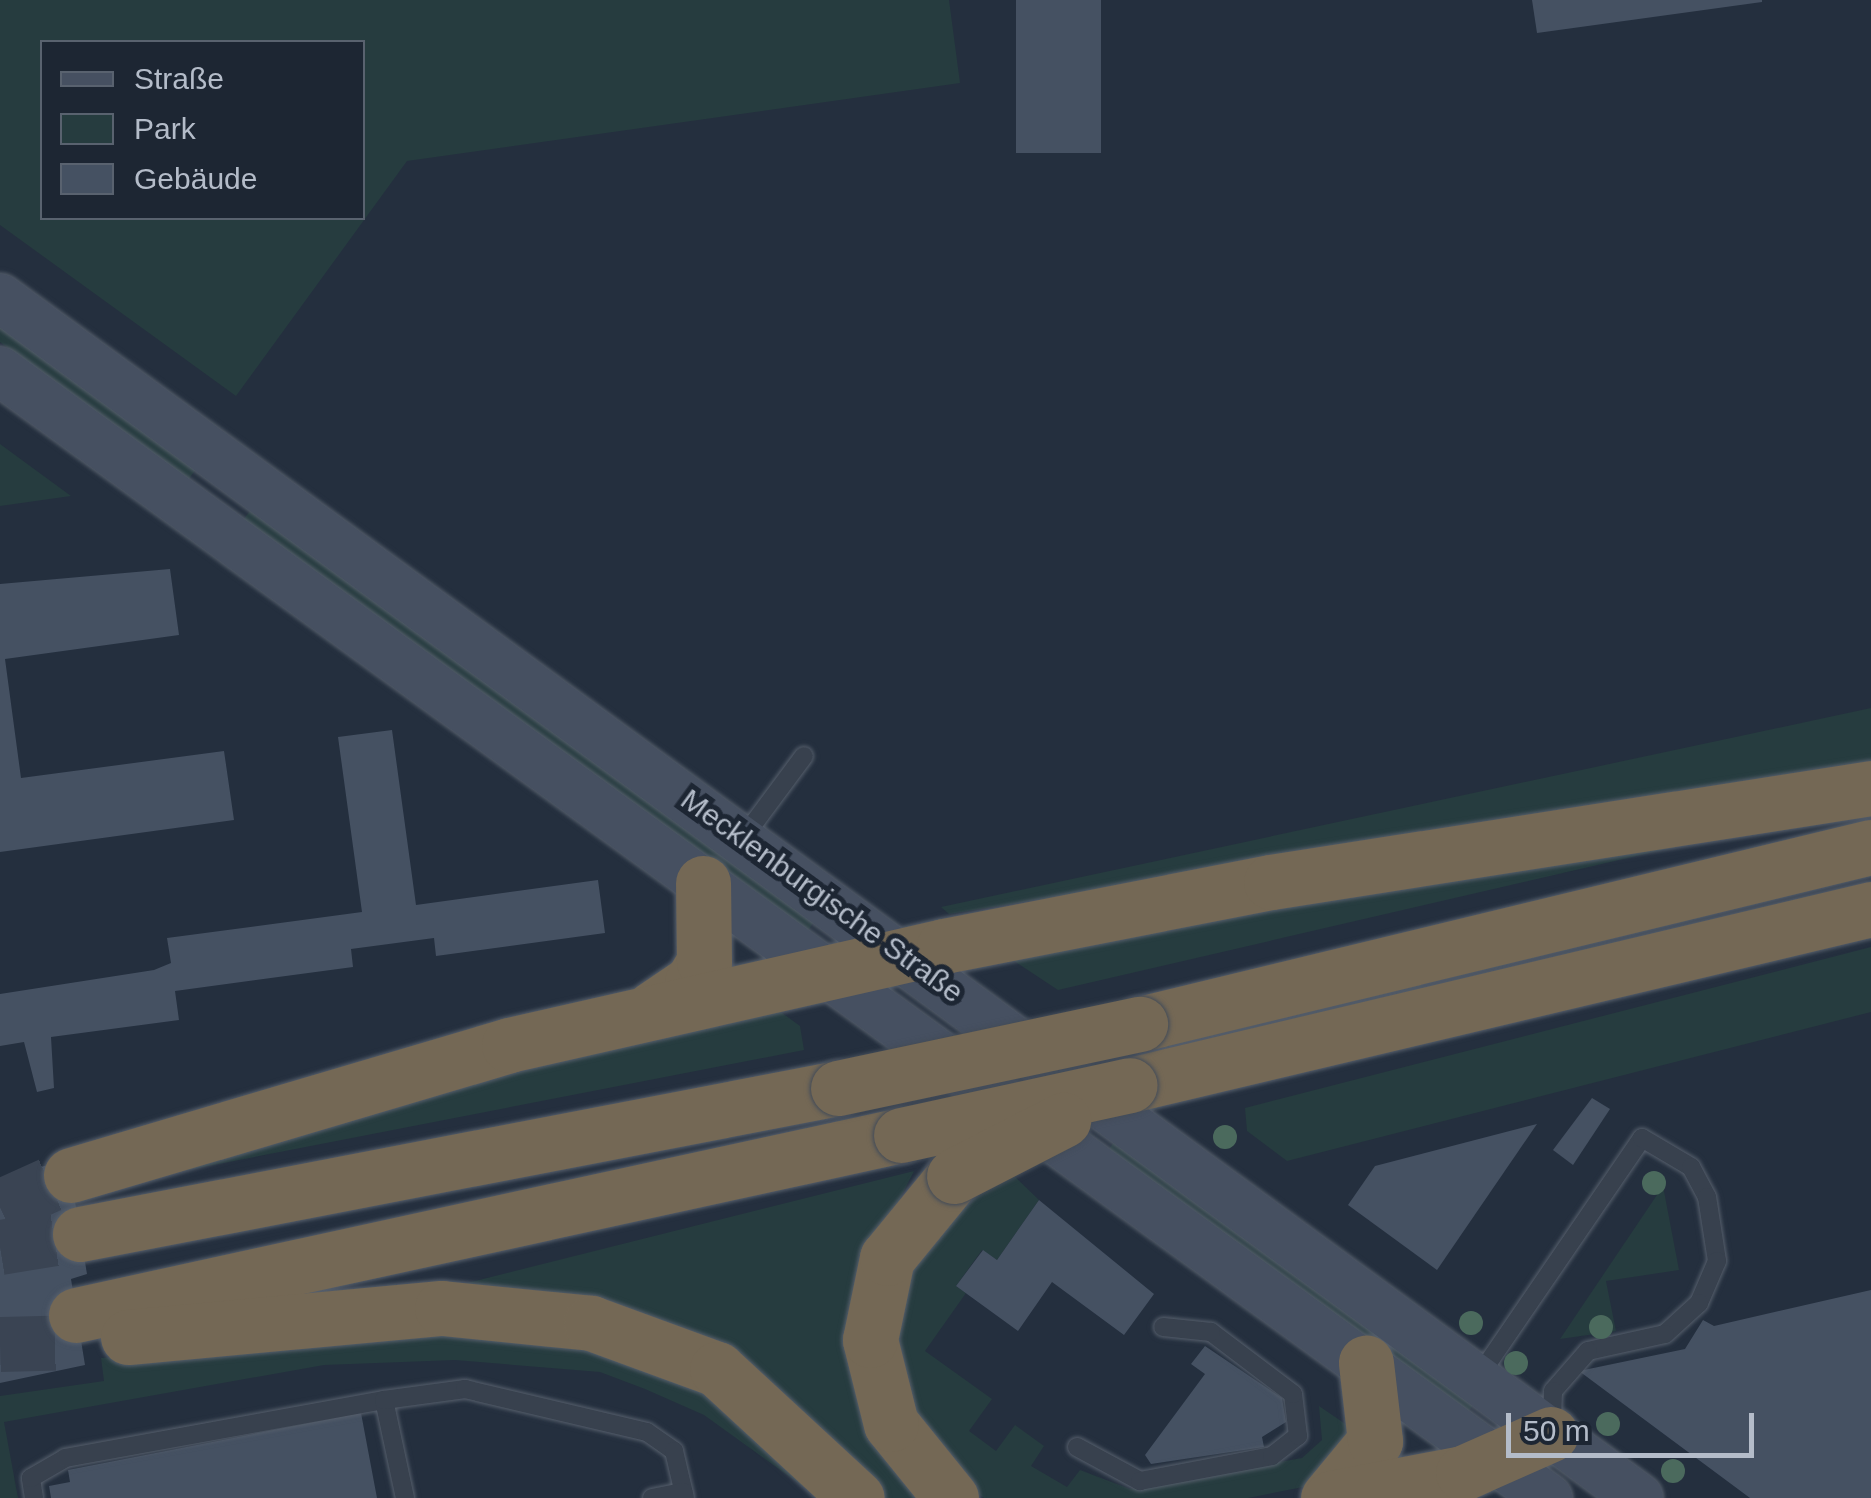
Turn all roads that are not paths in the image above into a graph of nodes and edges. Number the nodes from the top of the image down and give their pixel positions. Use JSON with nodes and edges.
{"nodes":[{"id":1,"x":0,"y":298,"type":"edge"},
{"id":2,"x":0,"y":371,"type":"edge"},
{"id":3,"x":221,"y":497,"type":"junction"},
{"id":4,"x":804,"y":756,"type":"dead end"},
{"id":5,"x":1871,"y":788,"type":"edge"},
{"id":6,"x":743,"y":838,"type":"junction"},
{"id":7,"x":1871,"y":846,"type":"edge"},
{"id":8,"x":702,"y":883,"type":"junction"},
{"id":9,"x":1871,"y":909,"type":"edge"},
{"id":10,"x":908,"y":956,"type":"junction"},
{"id":11,"x":851,"y":990,"type":"junction"},
{"id":12,"x":641,"y":1015,"type":"junction"},
{"id":13,"x":1130,"y":1085,"type":"junction"},
{"id":14,"x":71,"y":1175,"type":"tunnel mouth"},
{"id":15,"x":80,"y":1234,"type":"tunnel mouth"},
{"id":16,"x":1164,"y":1327,"type":"dead end"},
{"id":17,"x":1366,"y":1363,"type":"junction"},
{"id":18,"x":1477,"y":1379,"type":"junction"},
{"id":19,"x":384,"y":1400,"type":"junction"},
{"id":20,"x":1552,"y":1434,"type":"junction"},
{"id":21,"x":1077,"y":1447,"type":"dead end"},
{"id":22,"x":1517,"y":1483,"type":"edge"},
{"id":23,"x":684,"y":1495,"type":"edge"},
{"id":24,"x":34,"y":1498,"type":"edge"},
{"id":25,"x":406,"y":1498,"type":"edge"},
{"id":26,"x":652,"y":1498,"type":"edge"},
{"id":27,"x":857,"y":1498,"type":"edge"},
{"id":28,"x":951,"y":1498,"type":"edge"},
{"id":29,"x":1330,"y":1498,"type":"edge"},
{"id":30,"x":1640,"y":1498,"type":"edge"}],
"edges":[{"from":1,"to":3,"type":"main road","name":"Mecklenburgische Straße"},
{"from":2,"to":3,"type":"main road","name":"Mecklenburgische Straße"},
{"from":3,"to":6,"type":"main road","name":"Mecklenburgische Straße"},
{"from":3,"to":8,"type":"main road","name":"Mecklenburgische Straße"},
{"from":4,"to":6,"type":"lane"},
{"from":5,"to":10,"type":"highway"},
{"from":6,"to":10,"type":"main road","name":"Mecklenburgische Straße"},
{"from":7,"to":15,"type":"highway","bridge":true},
{"from":8,"to":11,"type":"main road","name":"Mecklenburgische Straße"},
{"from":8,"to":12,"type":"highway"},
{"from":9,"to":13,"type":"highway"},
{"from":10,"to":11,"type":"highway"},
{"from":10,"to":18,"type":"main road","name":"Mecklenburgische Straße"},
{"from":11,"to":12,"type":"highway"},
{"from":11,"to":17,"type":"main road","name":"Mecklenburgische Straße"},
{"from":12,"to":14,"type":"highway"},
{"from":13,"to":27,"type":"highway","bridge":true},
{"from":13,"to":28,"type":"highway","bridge":true},
{"from":16,"to":21,"type":"lane"},
{"from":17,"to":22,"type":"main road","name":"Mecklenburgische Straße"},
{"from":17,"to":29,"type":"highway"},
{"from":18,"to":20,"type":"main road","name":"Mecklenburgische Straße"},
{"from":18,"to":20,"type":"lane"},
{"from":19,"to":23,"type":"lane"},
{"from":19,"to":24,"type":"lane"},
{"from":19,"to":25,"type":"lane"},
{"from":20,"to":22,"type":"highway"},
{"from":20,"to":30,"type":"main road","name":"Mecklenburgische Straße"},
{"from":22,"to":29,"type":"highway"},
{"from":23,"to":26,"type":"lane"}]}
